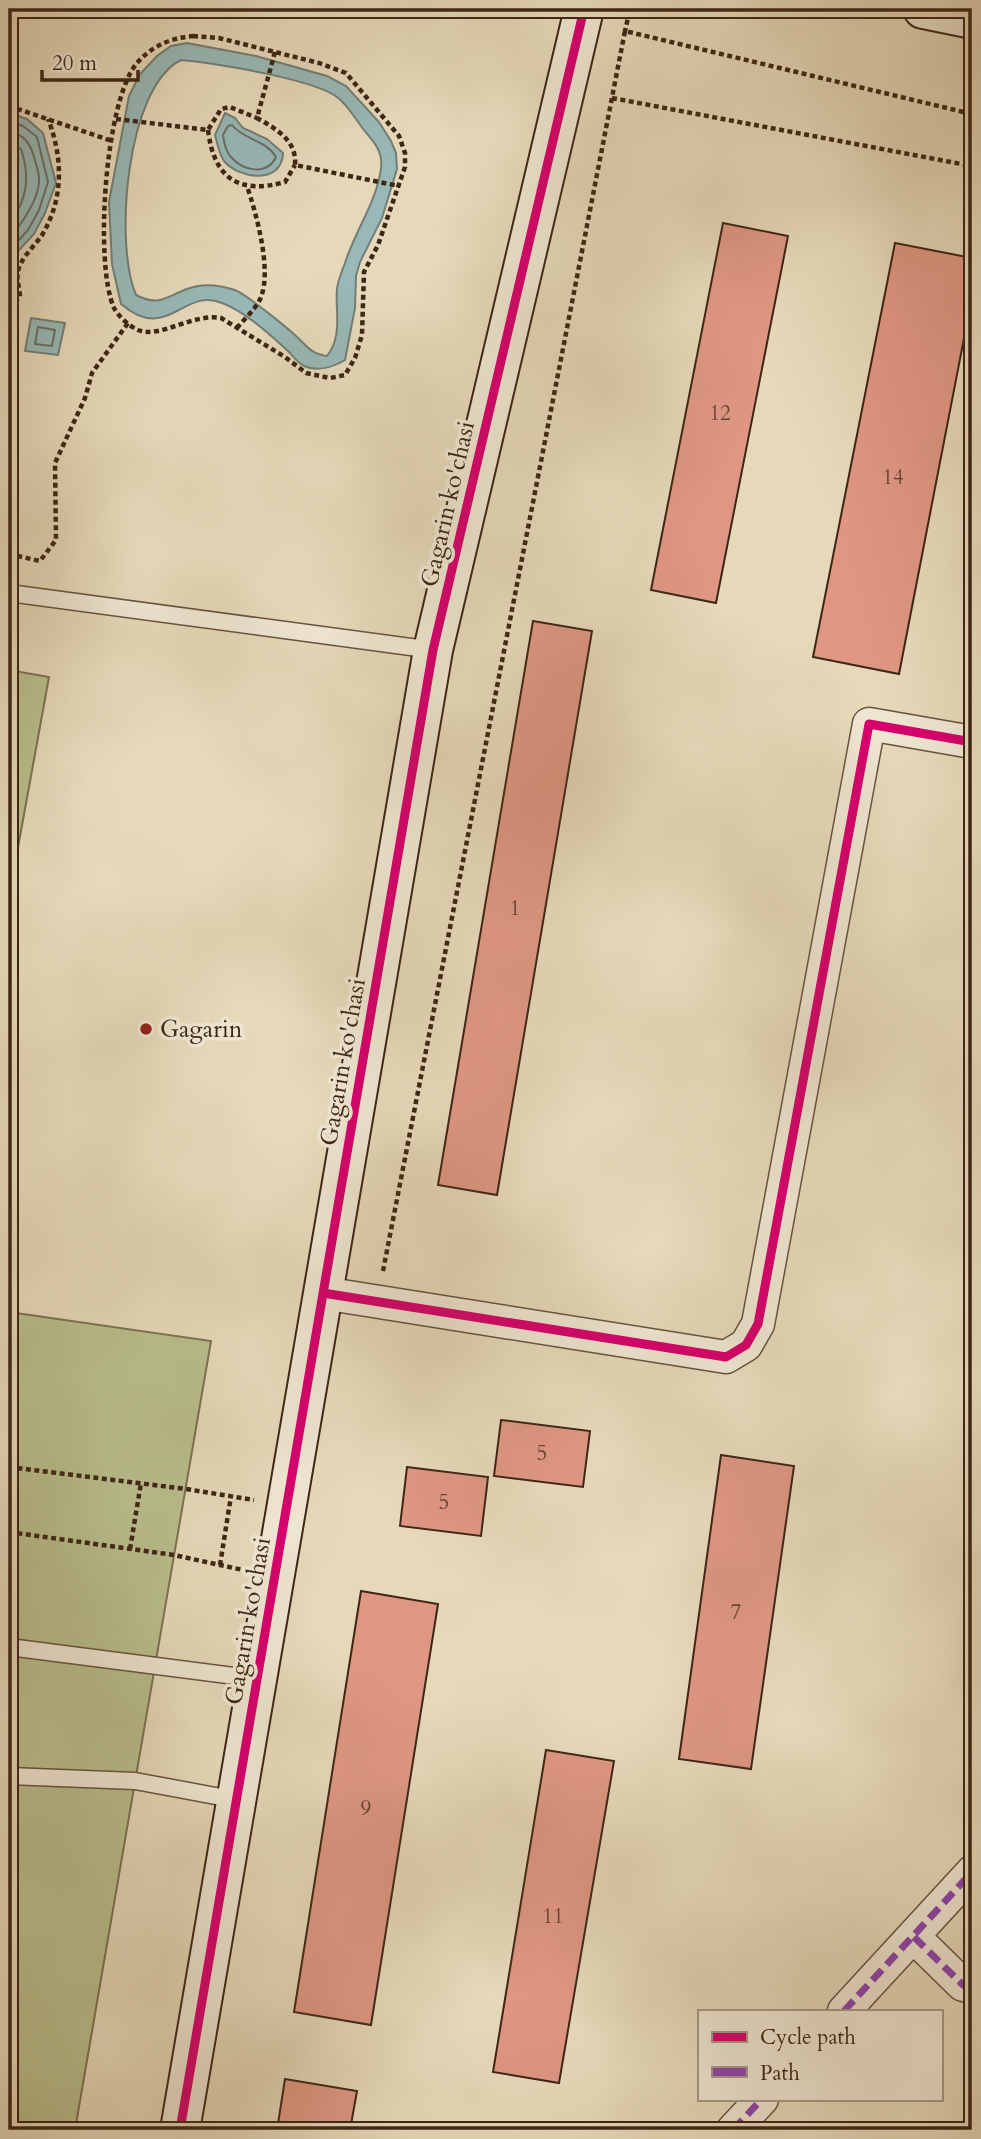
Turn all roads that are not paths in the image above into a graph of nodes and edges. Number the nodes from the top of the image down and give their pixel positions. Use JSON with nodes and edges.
{"nodes":[{"id":1,"x":584,"y":9,"type":"edge"},
{"id":2,"x":9,"y":593,"type":"edge"},
{"id":3,"x":433,"y":650,"type":"junction"},
{"id":4,"x":972,"y":742,"type":"edge"},
{"id":5,"x":323,"y":1293,"type":"junction"},
{"id":6,"x":9,"y":1647,"type":"edge"},
{"id":7,"x":258,"y":1679,"type":"junction"},
{"id":8,"x":9,"y":1776,"type":"edge"},
{"id":9,"x":237,"y":1800,"type":"junction"},
{"id":10,"x":972,"y":1872,"type":"edge"},
{"id":11,"x":914,"y":1937,"type":"junction"},
{"id":12,"x":972,"y":1987,"type":"edge"},
{"id":13,"x":845,"y":2010,"type":"edge"},
{"id":14,"x":761,"y":2100,"type":"edge"},
{"id":15,"x":180,"y":2130,"type":"edge"},
{"id":16,"x":733,"y":2130,"type":"edge"}],
"edges":[{"from":1,"to":3,"type":"street","name":"Gagarin ko'chasi"},
{"from":2,"to":3,"type":"lane"},
{"from":3,"to":5,"type":"street","name":"Gagarin ko'chasi"},
{"from":4,"to":5,"type":"street"},
{"from":5,"to":7,"type":"street","name":"Gagarin ko'chasi"},
{"from":6,"to":7,"type":"lane"},
{"from":7,"to":9,"type":"street","name":"Gagarin ko'chasi"},
{"from":8,"to":9,"type":"lane"},
{"from":9,"to":15,"type":"street","name":"Gagarin ko'chasi"},
{"from":10,"to":11,"type":"street"},
{"from":11,"to":12,"type":"street"},
{"from":11,"to":13,"type":"street"},
{"from":14,"to":16,"type":"street"}]}
